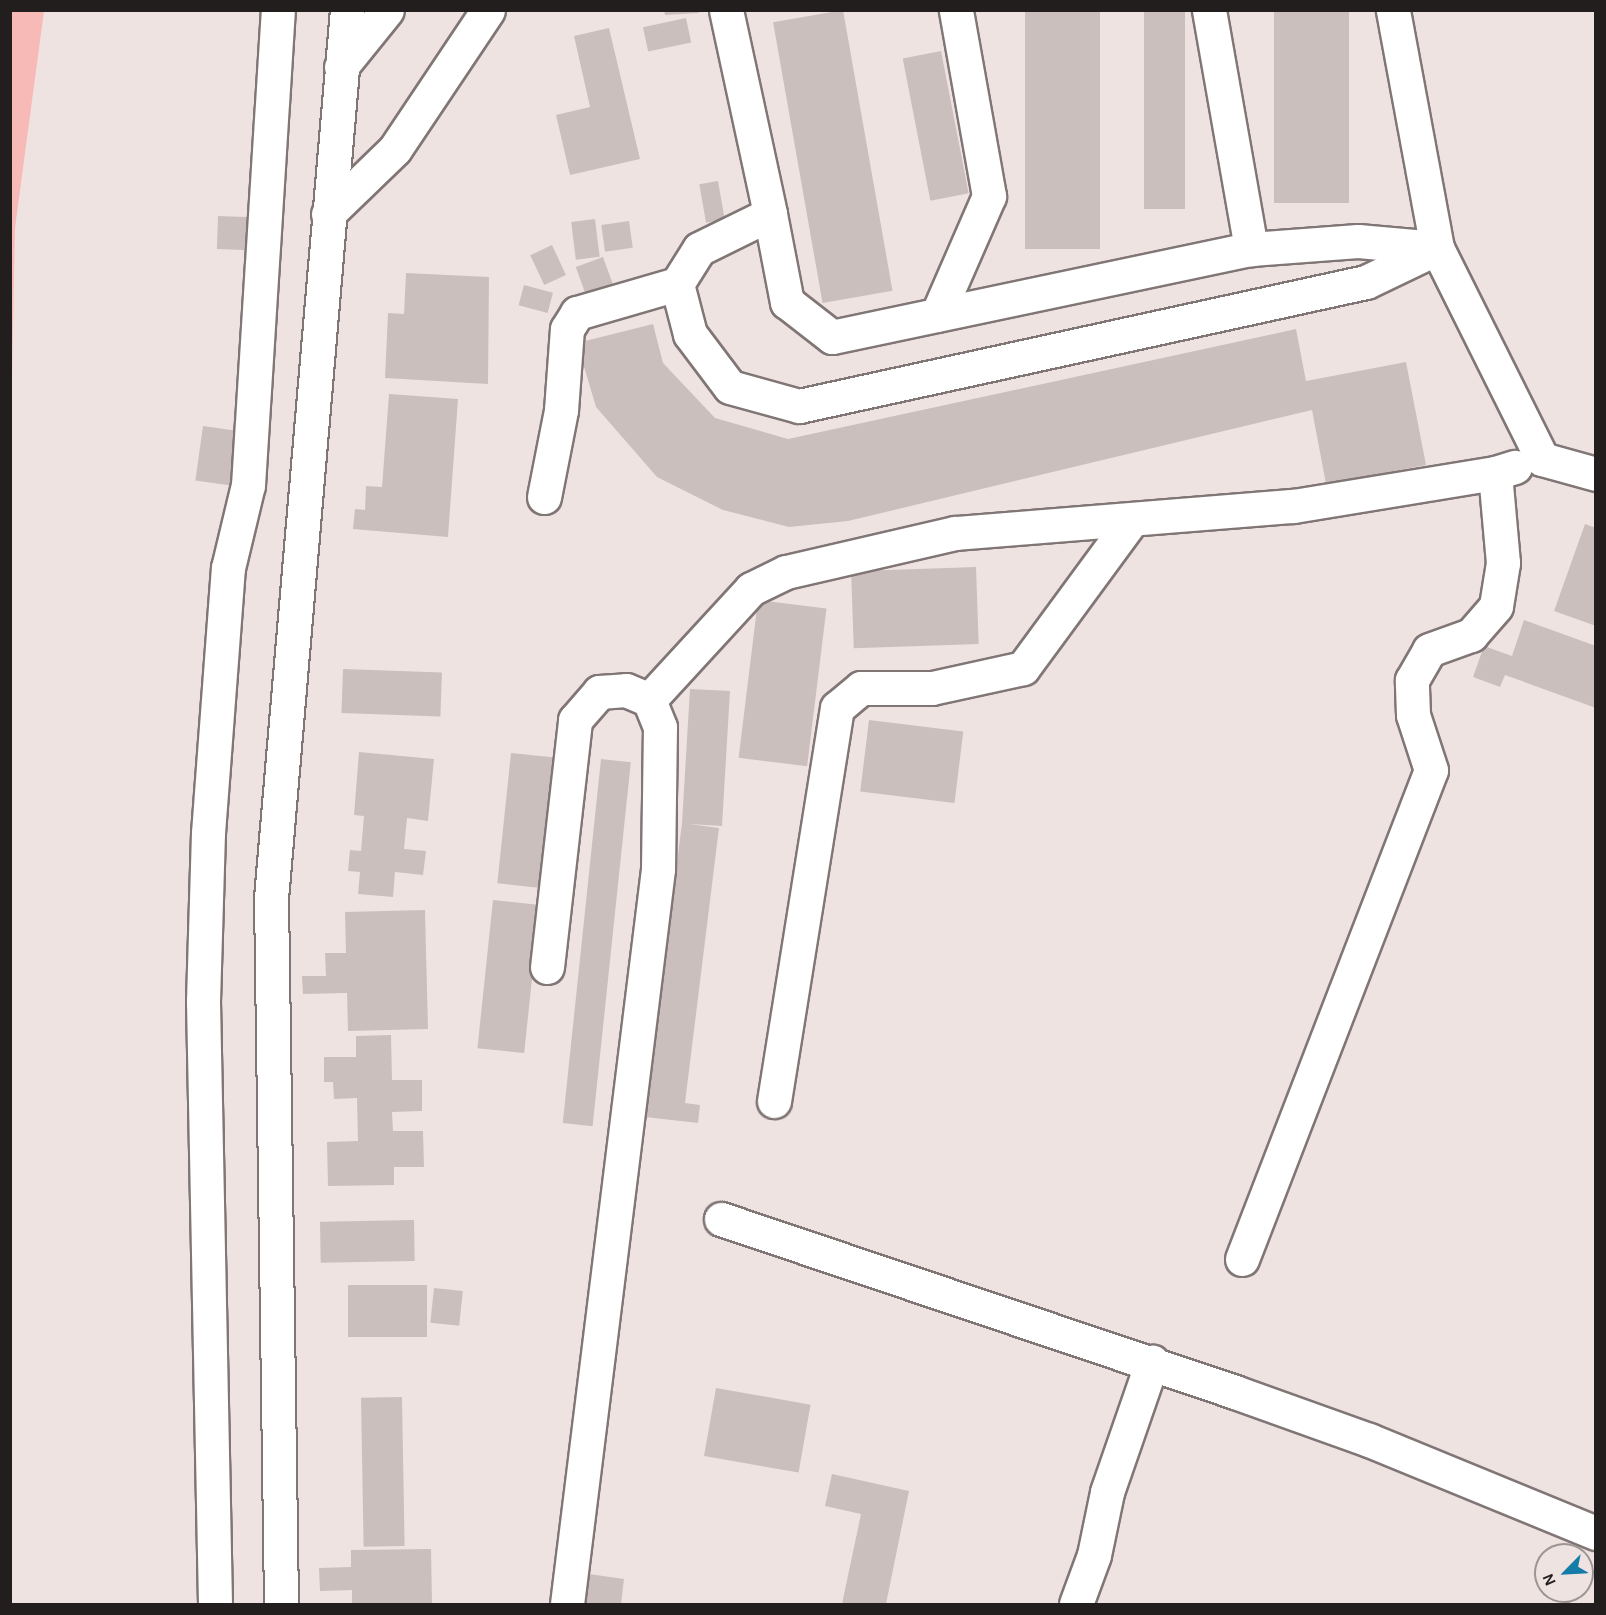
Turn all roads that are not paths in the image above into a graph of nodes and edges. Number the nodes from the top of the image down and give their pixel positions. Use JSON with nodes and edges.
{"nodes":[{"id":1,"x":278,"y":10,"type":"edge"},
{"id":2,"x":347,"y":10,"type":"edge"},
{"id":3,"x":387,"y":10,"type":"edge"},
{"id":4,"x":488,"y":10,"type":"edge"},
{"id":5,"x":726,"y":10,"type":"edge"},
{"id":6,"x":956,"y":10,"type":"edge"},
{"id":7,"x":1209,"y":10,"type":"edge"},
{"id":8,"x":1393,"y":10,"type":"edge"},
{"id":9,"x":341,"y":67,"type":"junction"},
{"id":10,"x":328,"y":214,"type":"junction"},
{"id":11,"x":770,"y":214,"type":"junction"},
{"id":12,"x":1251,"y":249,"type":"junction"},
{"id":13,"x":1437,"y":249,"type":"junction"},
{"id":14,"x":677,"y":284,"type":"junction"},
{"id":15,"x":937,"y":315,"type":"junction"},
{"id":16,"x":1542,"y":459,"type":"junction"},
{"id":17,"x":1495,"y":473,"type":"junction"},
{"id":18,"x":1596,"y":474,"type":"edge"},
{"id":19,"x":544,"y":497,"type":"dead end"},
{"id":20,"x":1131,"y":521,"type":"junction"},
{"id":21,"x":650,"y":700,"type":"junction"},
{"id":22,"x":547,"y":967,"type":"dead end"},
{"id":23,"x":774,"y":1101,"type":"dead end"},
{"id":24,"x":721,"y":1219,"type":"dead end"},
{"id":25,"x":1242,"y":1259,"type":"dead end"},
{"id":26,"x":1152,"y":1362,"type":"junction"},
{"id":27,"x":1596,"y":1533,"type":"edge"},
{"id":28,"x":215,"y":1605,"type":"edge"},
{"id":29,"x":281,"y":1605,"type":"edge"},
{"id":30,"x":567,"y":1605,"type":"edge"},
{"id":31,"x":1076,"y":1605,"type":"edge"}],
"edges":[{"from":1,"to":28,"type":"street"},
{"from":2,"to":9,"type":"street"},
{"from":3,"to":9,"type":"street"},
{"from":4,"to":10,"type":"street"},
{"from":5,"to":11,"type":"street"},
{"from":6,"to":15,"type":"street"},
{"from":7,"to":12,"type":"street"},
{"from":8,"to":13,"type":"street"},
{"from":9,"to":10,"type":"street"},
{"from":10,"to":29,"type":"street"},
{"from":11,"to":14,"type":"street"},
{"from":11,"to":15,"type":"street"},
{"from":12,"to":13,"type":"street"},
{"from":12,"to":15,"type":"street"},
{"from":13,"to":14,"type":"street"},
{"from":13,"to":16,"type":"street"},
{"from":14,"to":19,"type":"street"},
{"from":16,"to":17,"type":"street"},
{"from":16,"to":18,"type":"street"},
{"from":17,"to":20,"type":"street"},
{"from":17,"to":25,"type":"street"},
{"from":20,"to":21,"type":"street"},
{"from":20,"to":23,"type":"street"},
{"from":21,"to":22,"type":"street"},
{"from":21,"to":30,"type":"street"},
{"from":24,"to":26,"type":"street"},
{"from":26,"to":27,"type":"street"},
{"from":26,"to":31,"type":"street"}]}
